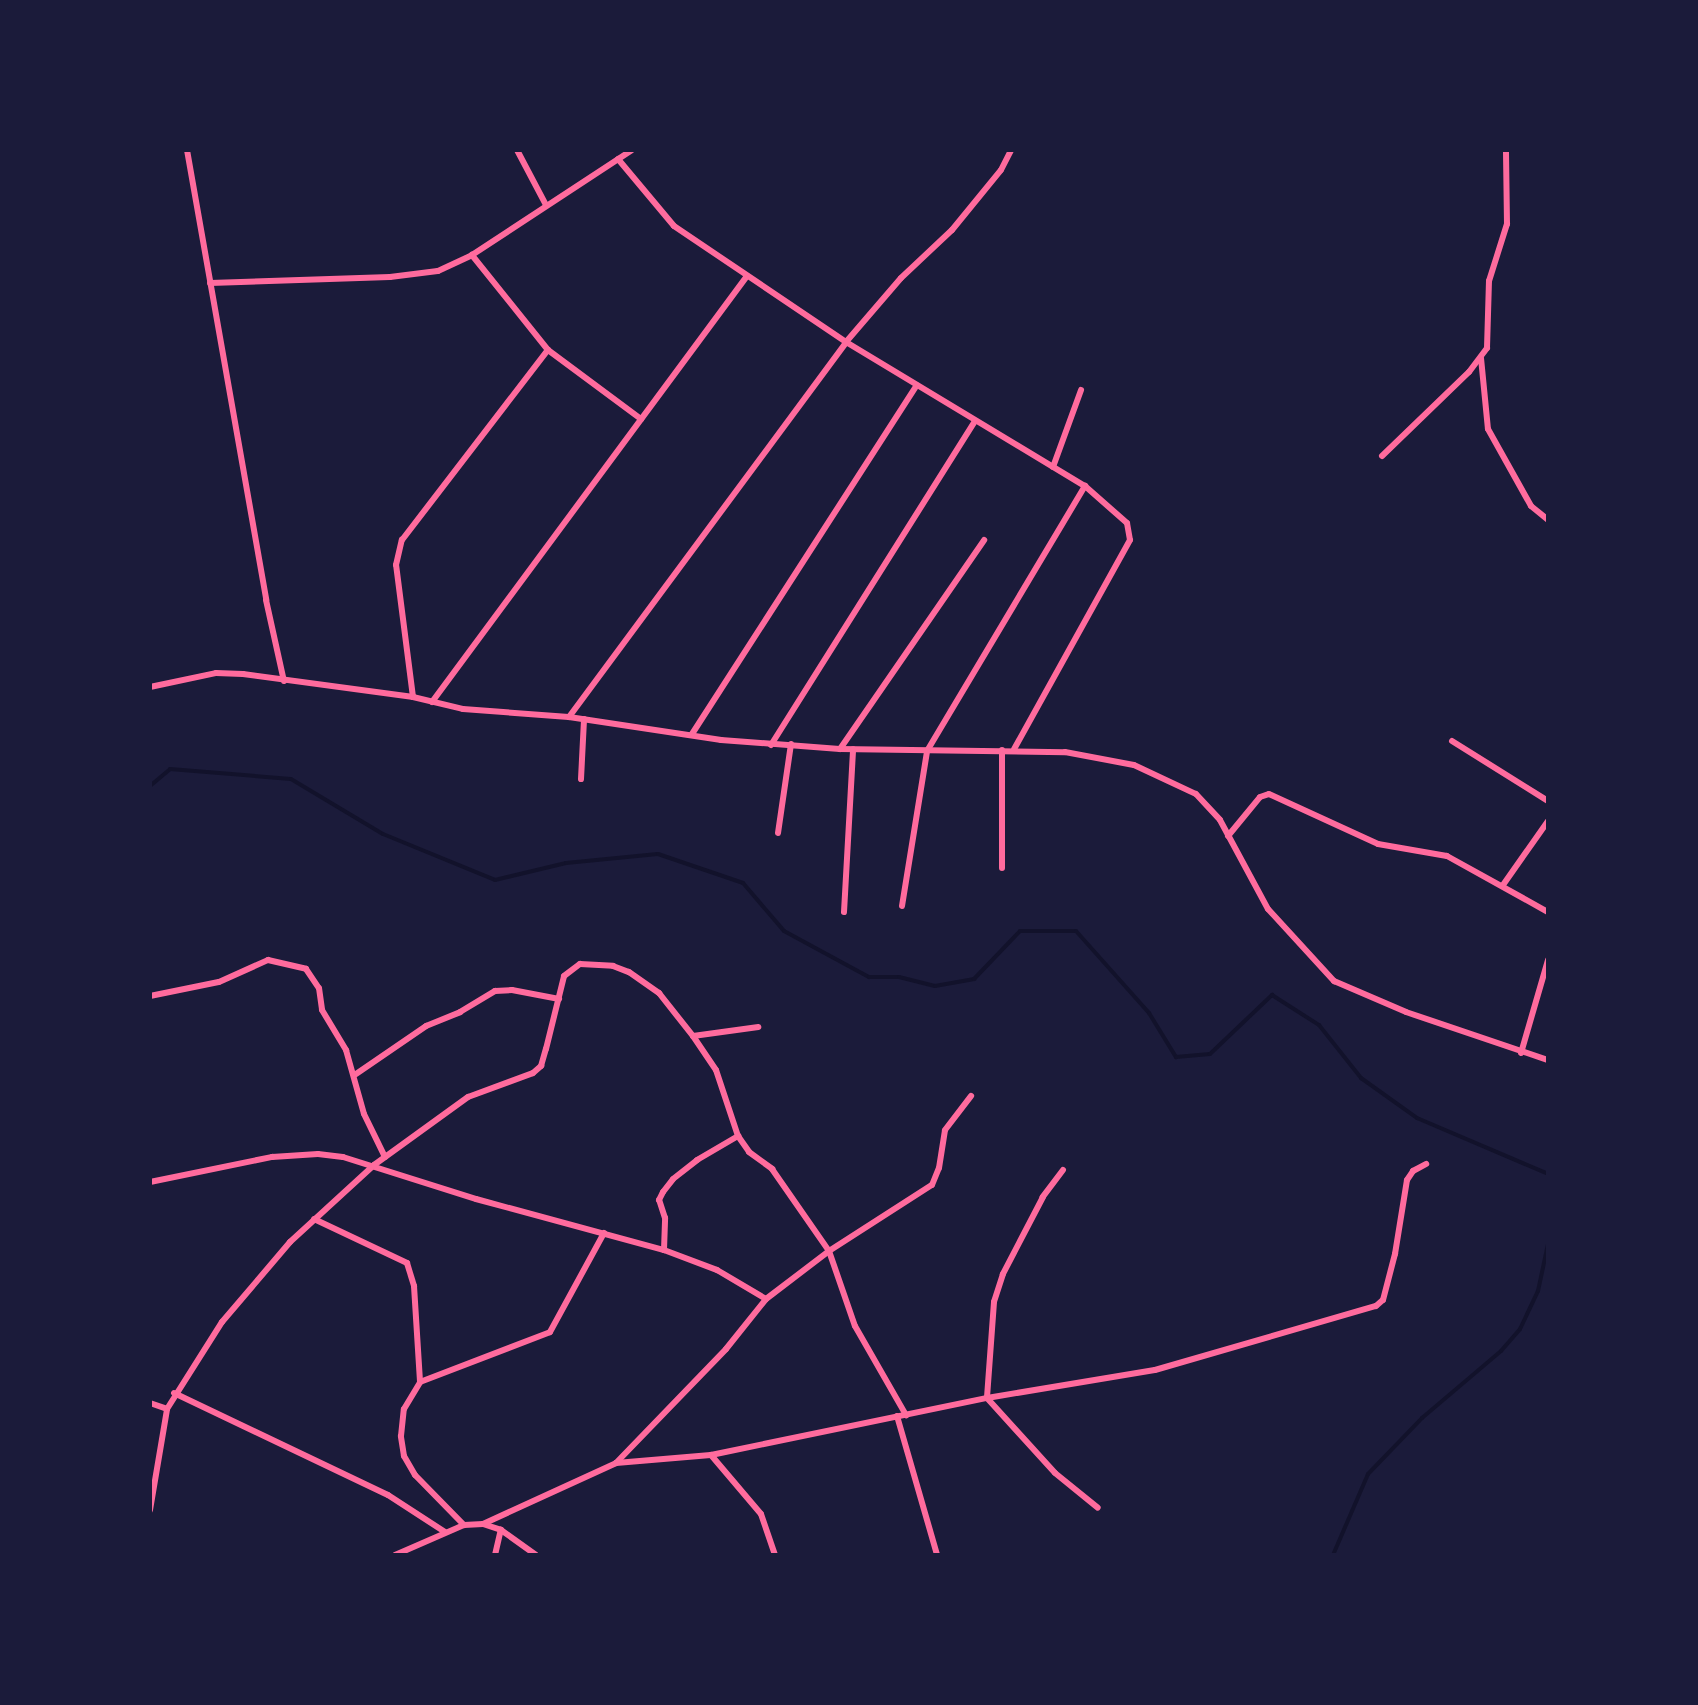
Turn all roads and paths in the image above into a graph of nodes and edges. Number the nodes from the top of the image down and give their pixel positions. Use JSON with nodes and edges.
{"nodes":[{"id":1,"x":187,"y":150,"type":"edge"},
{"id":2,"x":517,"y":150,"type":"edge"},
{"id":3,"x":632,"y":150,"type":"edge"},
{"id":4,"x":1011,"y":150,"type":"edge"},
{"id":5,"x":1506,"y":150,"type":"edge"},
{"id":6,"x":618,"y":159,"type":"junction"},
{"id":7,"x":546,"y":205,"type":"junction"},
{"id":8,"x":472,"y":255,"type":"junction"},
{"id":9,"x":747,"y":276,"type":"junction"},
{"id":10,"x":210,"y":283,"type":"junction"},
{"id":11,"x":846,"y":342,"type":"junction"},
{"id":12,"x":548,"y":350,"type":"junction"},
{"id":13,"x":1481,"y":358,"type":"junction"},
{"id":14,"x":917,"y":385,"type":"junction"},
{"id":15,"x":1081,"y":390,"type":"dead end"},
{"id":16,"x":641,"y":419,"type":"junction"},
{"id":17,"x":975,"y":421,"type":"junction"},
{"id":18,"x":1382,"y":456,"type":"dead end"},
{"id":19,"x":1053,"y":467,"type":"junction"},
{"id":20,"x":1085,"y":486,"type":"junction"},
{"id":21,"x":1548,"y":520,"type":"edge"},
{"id":22,"x":984,"y":540,"type":"dead end"},
{"id":23,"x":284,"y":681,"type":"junction"},
{"id":24,"x":150,"y":687,"type":"edge"},
{"id":25,"x":413,"y":697,"type":"junction"},
{"id":26,"x":432,"y":702,"type":"junction"},
{"id":27,"x":569,"y":717,"type":"junction"},
{"id":28,"x":584,"y":719,"type":"junction"},
{"id":29,"x":692,"y":734,"type":"junction"},
{"id":30,"x":1452,"y":741,"type":"dead end"},
{"id":31,"x":791,"y":744,"type":"junction"},
{"id":32,"x":771,"y":745,"type":"junction"},
{"id":33,"x":840,"y":749,"type":"junction"},
{"id":34,"x":853,"y":749,"type":"junction"},
{"id":35,"x":1014,"y":749,"type":"junction"},
{"id":36,"x":1002,"y":750,"type":"junction"},
{"id":37,"x":927,"y":751,"type":"junction"},
{"id":38,"x":581,"y":779,"type":"dead end"},
{"id":39,"x":1548,"y":801,"type":"edge"},
{"id":40,"x":1548,"y":821,"type":"edge"},
{"id":41,"x":778,"y":833,"type":"dead end"},
{"id":42,"x":1228,"y":836,"type":"junction"},
{"id":43,"x":1002,"y":868,"type":"dead end"},
{"id":44,"x":1503,"y":885,"type":"junction"},
{"id":45,"x":902,"y":906,"type":"dead end"},
{"id":46,"x":844,"y":912,"type":"dead end"},
{"id":47,"x":1548,"y":912,"type":"edge"},
{"id":48,"x":1548,"y":960,"type":"edge"},
{"id":49,"x":150,"y":996,"type":"edge"},
{"id":50,"x":559,"y":999,"type":"junction"},
{"id":51,"x":758,"y":1027,"type":"dead end"},
{"id":52,"x":693,"y":1036,"type":"junction"},
{"id":53,"x":1521,"y":1053,"type":"junction"},
{"id":54,"x":1548,"y":1060,"type":"edge"},
{"id":55,"x":356,"y":1074,"type":"junction"},
{"id":56,"x":971,"y":1096,"type":"dead end"},
{"id":57,"x":738,"y":1136,"type":"junction"},
{"id":58,"x":385,"y":1157,"type":"junction"},
{"id":59,"x":1426,"y":1164,"type":"dead end"},
{"id":60,"x":374,"y":1165,"type":"junction"},
{"id":61,"x":1063,"y":1170,"type":"dead end"},
{"id":62,"x":150,"y":1182,"type":"edge"},
{"id":63,"x":314,"y":1219,"type":"junction"},
{"id":64,"x":604,"y":1233,"type":"junction"},
{"id":65,"x":664,"y":1250,"type":"junction"},
{"id":66,"x":829,"y":1251,"type":"junction"},
{"id":67,"x":766,"y":1299,"type":"junction"},
{"id":68,"x":420,"y":1382,"type":"junction"},
{"id":69,"x":174,"y":1393,"type":"junction"},
{"id":70,"x":987,"y":1398,"type":"junction"},
{"id":71,"x":150,"y":1403,"type":"edge"},
{"id":72,"x":167,"y":1409,"type":"junction"},
{"id":73,"x":906,"y":1415,"type":"junction"},
{"id":74,"x":897,"y":1416,"type":"junction"},
{"id":75,"x":711,"y":1455,"type":"junction"},
{"id":76,"x":616,"y":1463,"type":"junction"},
{"id":77,"x":1098,"y":1508,"type":"dead end"},
{"id":78,"x":150,"y":1510,"type":"edge"},
{"id":79,"x":483,"y":1524,"type":"junction"},
{"id":80,"x":464,"y":1525,"type":"junction"},
{"id":81,"x":501,"y":1530,"type":"junction"},
{"id":82,"x":445,"y":1532,"type":"junction"},
{"id":83,"x":395,"y":1555,"type":"edge"},
{"id":84,"x":495,"y":1555,"type":"edge"},
{"id":85,"x":536,"y":1555,"type":"edge"},
{"id":86,"x":775,"y":1555,"type":"edge"},
{"id":87,"x":937,"y":1555,"type":"edge"}],
"edges":[{"from":1,"to":10,"type":"street"},
{"from":2,"to":7,"type":"street"},
{"from":3,"to":6,"type":"street"},
{"from":4,"to":11,"type":"street"},
{"from":5,"to":13,"type":"street"},
{"from":6,"to":7,"type":"street"},
{"from":6,"to":9,"type":"street"},
{"from":7,"to":8,"type":"street"},
{"from":8,"to":10,"type":"street"},
{"from":8,"to":12,"type":"street"},
{"from":9,"to":11,"type":"street"},
{"from":9,"to":16,"type":"street"},
{"from":10,"to":23,"type":"street"},
{"from":11,"to":14,"type":"street"},
{"from":11,"to":27,"type":"street"},
{"from":12,"to":16,"type":"street"},
{"from":12,"to":25,"type":"street"},
{"from":13,"to":18,"type":"street"},
{"from":13,"to":21,"type":"street"},
{"from":14,"to":17,"type":"street"},
{"from":14,"to":29,"type":"street"},
{"from":15,"to":19,"type":"street"},
{"from":16,"to":26,"type":"street"},
{"from":17,"to":19,"type":"street"},
{"from":17,"to":32,"type":"street"},
{"from":19,"to":20,"type":"street"},
{"from":20,"to":35,"type":"street"},
{"from":20,"to":37,"type":"street"},
{"from":22,"to":33,"type":"street"},
{"from":23,"to":24,"type":"street"},
{"from":23,"to":25,"type":"street"},
{"from":25,"to":26,"type":"street"},
{"from":26,"to":27,"type":"street"},
{"from":27,"to":28,"type":"street"},
{"from":28,"to":29,"type":"street"},
{"from":28,"to":38,"type":"street"},
{"from":29,"to":32,"type":"street"},
{"from":30,"to":39,"type":"street"},
{"from":31,"to":32,"type":"street"},
{"from":31,"to":33,"type":"street"},
{"from":31,"to":41,"type":"street"},
{"from":33,"to":34,"type":"street"},
{"from":34,"to":37,"type":"street"},
{"from":34,"to":46,"type":"street"},
{"from":35,"to":36,"type":"street"},
{"from":35,"to":42,"type":"street"},
{"from":36,"to":37,"type":"street"},
{"from":36,"to":43,"type":"street"},
{"from":37,"to":45,"type":"street"},
{"from":40,"to":44,"type":"street"},
{"from":42,"to":44,"type":"street"},
{"from":42,"to":53,"type":"street"},
{"from":44,"to":47,"type":"street"},
{"from":48,"to":53,"type":"street"},
{"from":49,"to":55,"type":"street"},
{"from":50,"to":52,"type":"street"},
{"from":50,"to":55,"type":"street"},
{"from":50,"to":58,"type":"street"},
{"from":51,"to":52,"type":"street"},
{"from":52,"to":57,"type":"street"},
{"from":53,"to":54,"type":"street"},
{"from":55,"to":58,"type":"street"},
{"from":56,"to":66,"type":"street"},
{"from":57,"to":65,"type":"street"},
{"from":57,"to":66,"type":"street"},
{"from":58,"to":60,"type":"street"},
{"from":59,"to":70,"type":"street"},
{"from":60,"to":62,"type":"street"},
{"from":60,"to":63,"type":"street"},
{"from":60,"to":64,"type":"street"},
{"from":61,"to":70,"type":"street"},
{"from":63,"to":68,"type":"street"},
{"from":63,"to":69,"type":"street"},
{"from":64,"to":65,"type":"street"},
{"from":64,"to":68,"type":"street"},
{"from":65,"to":67,"type":"street"},
{"from":66,"to":67,"type":"street"},
{"from":66,"to":73,"type":"street"},
{"from":67,"to":76,"type":"street"},
{"from":68,"to":80,"type":"street"},
{"from":69,"to":72,"type":"street"},
{"from":69,"to":82,"type":"street"},
{"from":70,"to":73,"type":"street"},
{"from":70,"to":77,"type":"street"},
{"from":71,"to":72,"type":"street"},
{"from":72,"to":78,"type":"street"},
{"from":73,"to":74,"type":"street"},
{"from":74,"to":75,"type":"street"},
{"from":74,"to":87,"type":"street"},
{"from":75,"to":76,"type":"street"},
{"from":75,"to":86,"type":"street"},
{"from":76,"to":79,"type":"street"},
{"from":79,"to":80,"type":"street"},
{"from":79,"to":81,"type":"street"},
{"from":80,"to":82,"type":"street"},
{"from":81,"to":84,"type":"street"},
{"from":81,"to":85,"type":"street"},
{"from":82,"to":83,"type":"street"}]}
